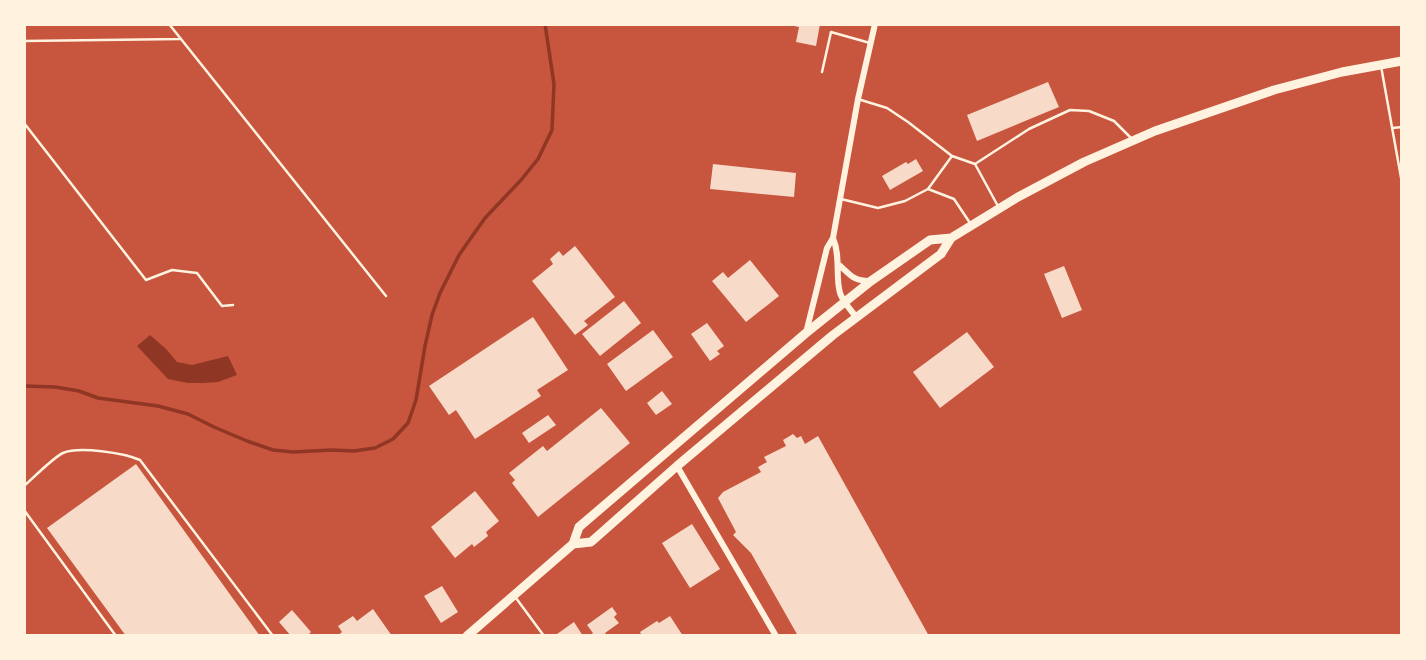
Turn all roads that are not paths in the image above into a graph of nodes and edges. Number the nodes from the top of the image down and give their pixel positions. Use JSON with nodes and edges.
{"nodes":[{"id":1,"x":169,"y":24,"type":"edge"},
{"id":2,"x":874,"y":24,"type":"edge"},
{"id":3,"x":180,"y":39,"type":"junction"},
{"id":4,"x":24,"y":41,"type":"edge"},
{"id":5,"x":870,"y":43,"type":"junction"},
{"id":6,"x":1402,"y":61,"type":"edge"},
{"id":7,"x":1381,"y":64,"type":"junction"},
{"id":8,"x":822,"y":72,"type":"dead end"},
{"id":9,"x":858,"y":99,"type":"junction"},
{"id":10,"x":24,"y":123,"type":"edge"},
{"id":11,"x":1402,"y":127,"type":"edge"},
{"id":12,"x":1392,"y":128,"type":"junction"},
{"id":13,"x":1133,"y":140,"type":"junction"},
{"id":14,"x":952,"y":156,"type":"junction"},
{"id":15,"x":975,"y":164,"type":"junction"},
{"id":16,"x":1402,"y":183,"type":"edge"},
{"id":17,"x":928,"y":189,"type":"junction"},
{"id":18,"x":841,"y":199,"type":"junction"},
{"id":19,"x":999,"y":208,"type":"junction"},
{"id":20,"x":971,"y":225,"type":"junction"},
{"id":21,"x":833,"y":238,"type":"junction"},
{"id":22,"x":951,"y":238,"type":"junction"},
{"id":23,"x":838,"y":264,"type":"junction"},
{"id":24,"x":871,"y":282,"type":"junction"},
{"id":25,"x":386,"y":296,"type":"dead end"},
{"id":26,"x":845,"y":302,"type":"junction"},
{"id":27,"x":233,"y":305,"type":"dead end"},
{"id":28,"x":856,"y":317,"type":"junction"},
{"id":29,"x":806,"y":333,"type":"junction"},
{"id":30,"x":677,"y":466,"type":"junction"},
{"id":31,"x":24,"y":486,"type":"edge"},
{"id":32,"x":24,"y":510,"type":"edge"},
{"id":33,"x":573,"y":544,"type":"junction"},
{"id":34,"x":514,"y":595,"type":"junction"},
{"id":35,"x":116,"y":635,"type":"edge"},
{"id":36,"x":273,"y":635,"type":"edge"},
{"id":37,"x":467,"y":635,"type":"edge"},
{"id":38,"x":544,"y":635,"type":"edge"},
{"id":39,"x":776,"y":635,"type":"edge"}],
"edges":[{"from":1,"to":3,"type":"lane"},
{"from":2,"to":5,"type":"street"},
{"from":3,"to":4,"type":"lane"},
{"from":3,"to":25,"type":"lane"},
{"from":5,"to":8,"type":"lane"},
{"from":5,"to":9,"type":"street"},
{"from":6,"to":7,"type":"highway"},
{"from":7,"to":12,"type":"lane"},
{"from":7,"to":13,"type":"highway"},
{"from":9,"to":14,"type":"lane"},
{"from":9,"to":18,"type":"street"},
{"from":10,"to":27,"type":"lane"},
{"from":11,"to":12,"type":"lane"},
{"from":12,"to":16,"type":"lane"},
{"from":13,"to":15,"type":"lane"},
{"from":13,"to":19,"type":"highway"},
{"from":14,"to":15,"type":"lane"},
{"from":14,"to":17,"type":"lane"},
{"from":15,"to":19,"type":"lane"},
{"from":17,"to":18,"type":"lane"},
{"from":17,"to":20,"type":"lane"},
{"from":18,"to":21,"type":"street"},
{"from":19,"to":20,"type":"highway"},
{"from":20,"to":22,"type":"highway"},
{"from":21,"to":23,"type":"street"},
{"from":21,"to":29,"type":"street"},
{"from":22,"to":24,"type":"highway"},
{"from":22,"to":28,"type":"highway"},
{"from":23,"to":24,"type":"street"},
{"from":23,"to":26,"type":"street"},
{"from":24,"to":26,"type":"highway"},
{"from":26,"to":28,"type":"street"},
{"from":26,"to":29,"type":"highway"},
{"from":28,"to":30,"type":"highway"},
{"from":29,"to":33,"type":"highway"},
{"from":30,"to":33,"type":"highway"},
{"from":30,"to":39,"type":"street"},
{"from":31,"to":36,"type":"lane"},
{"from":32,"to":35,"type":"lane"},
{"from":33,"to":34,"type":"highway"},
{"from":34,"to":37,"type":"highway"},
{"from":34,"to":38,"type":"lane"}]}
